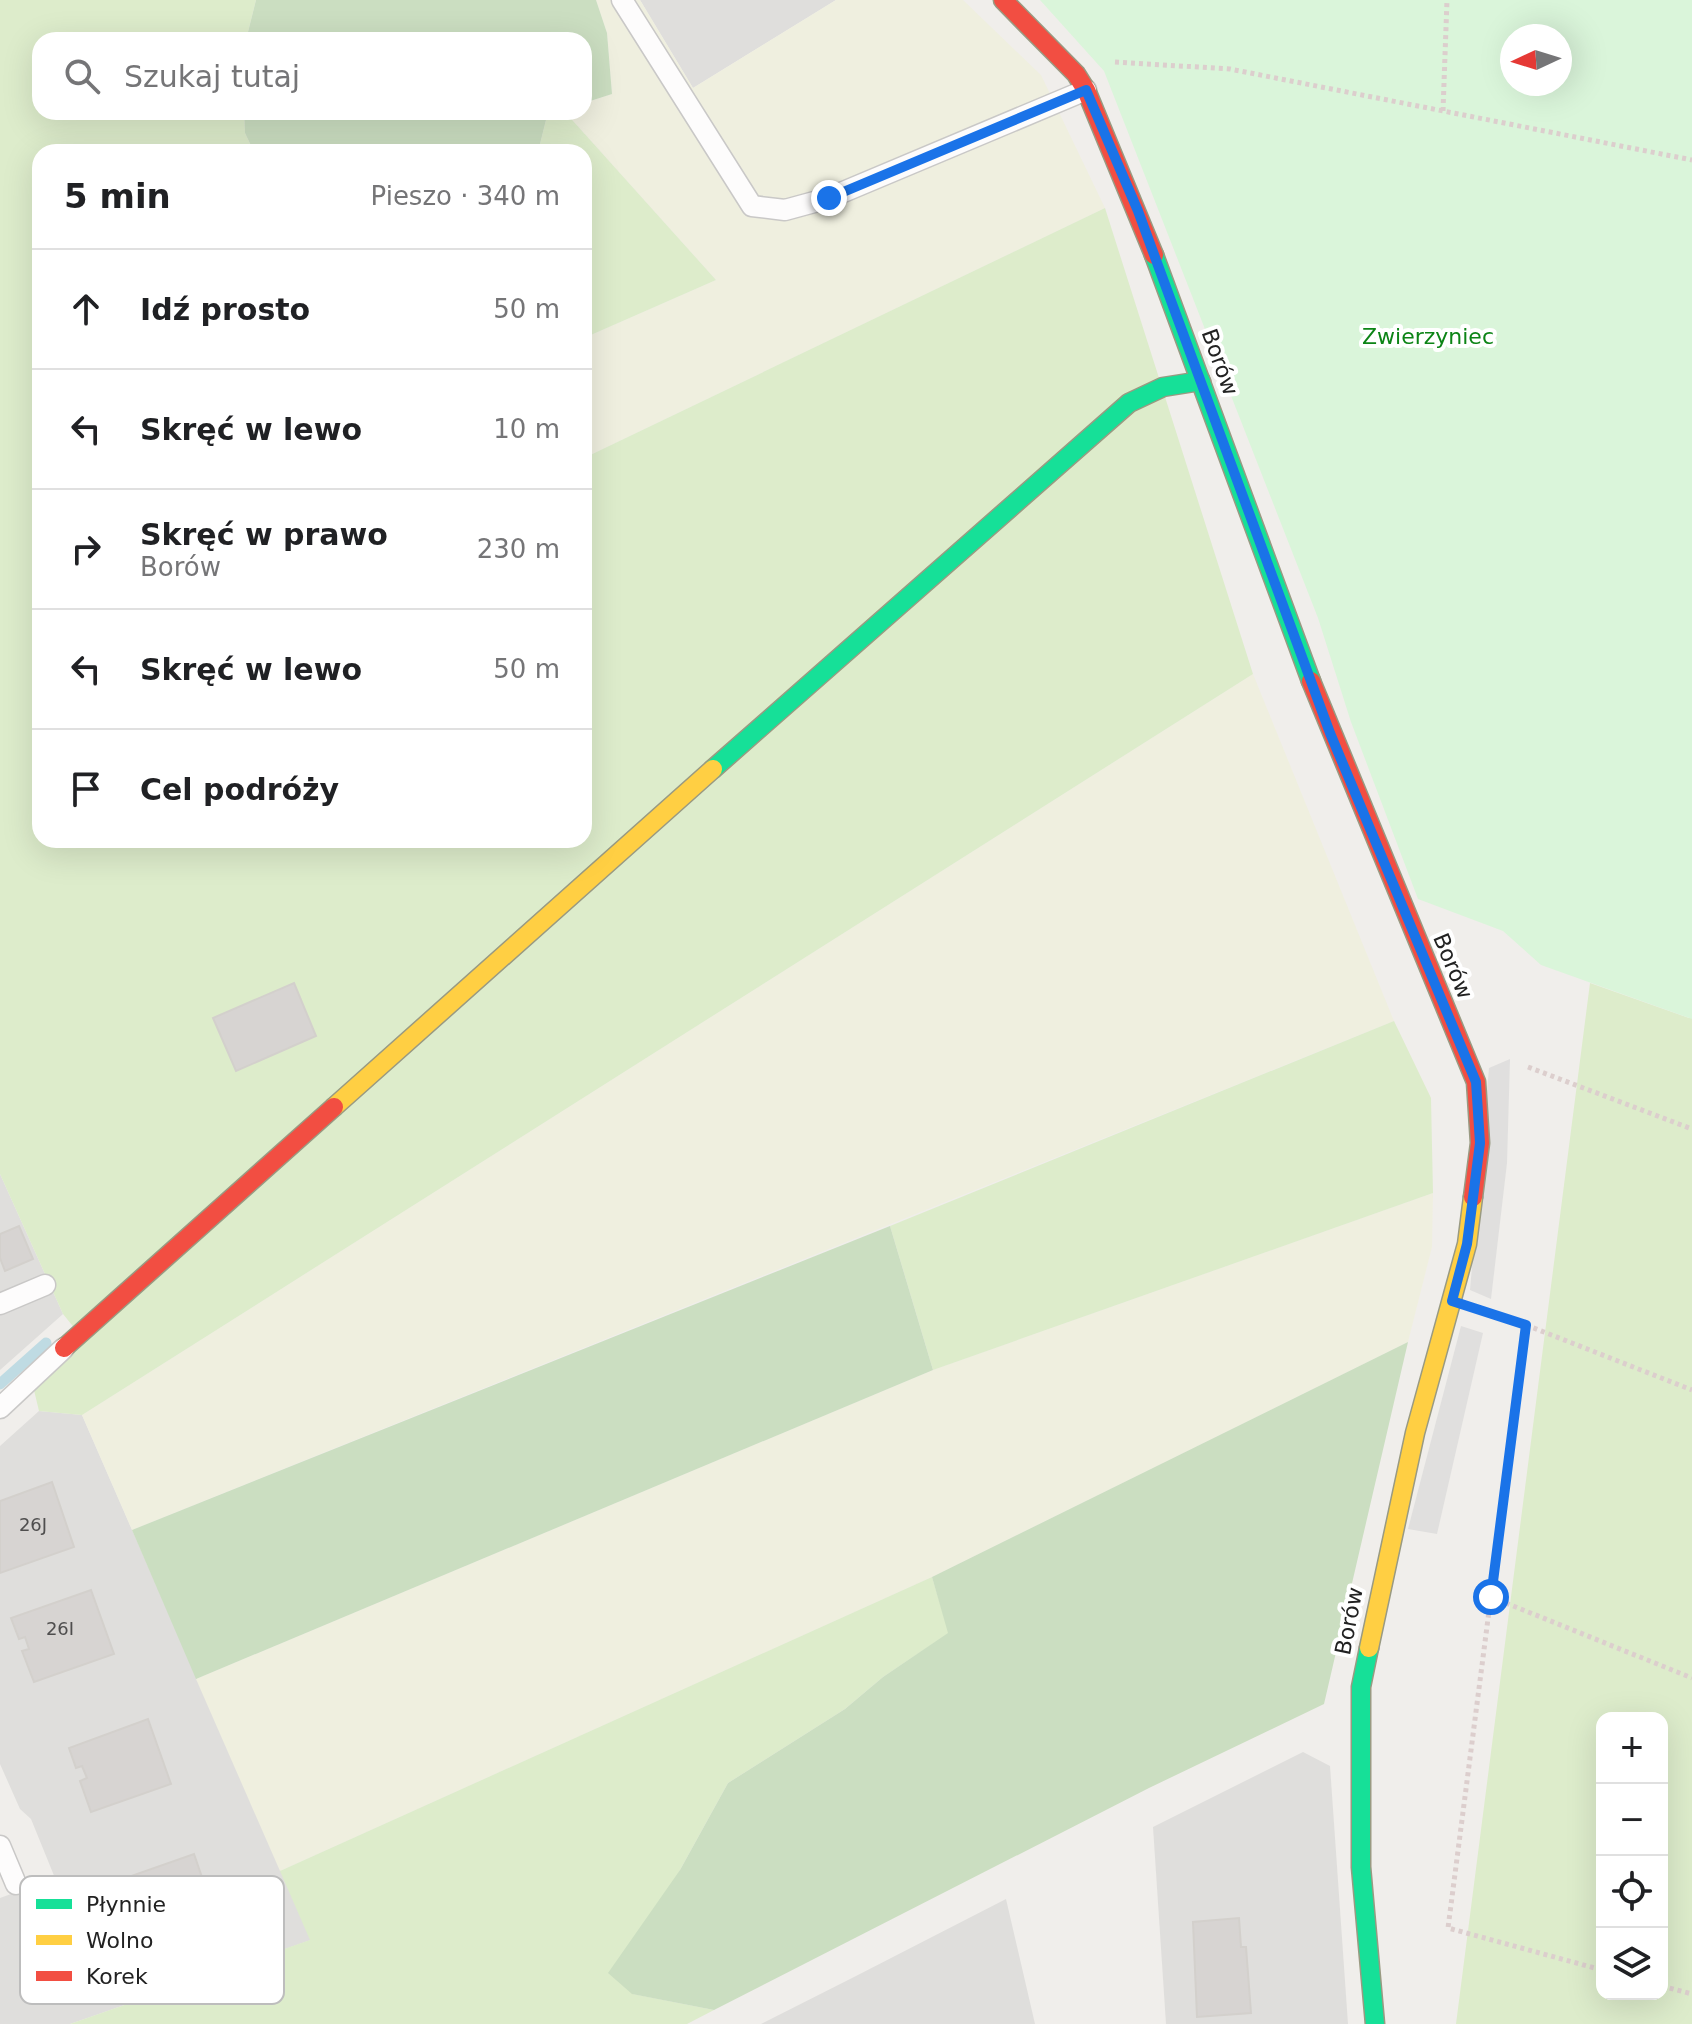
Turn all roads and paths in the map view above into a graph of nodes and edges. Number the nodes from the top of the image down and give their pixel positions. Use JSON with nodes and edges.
{"nodes":[{"id":1,"x":622,"y":0,"type":"edge"},
{"id":2,"x":1003,"y":0,"type":"edge"},
{"id":3,"x":1447,"y":0,"type":"edge"},
{"id":4,"x":1081,"y":82,"type":"junction"},
{"id":5,"x":1443,"y":111,"type":"junction"},
{"id":6,"x":1692,"y":160,"type":"edge"},
{"id":7,"x":1201,"y":381,"type":"junction"},
{"id":8,"x":1528,"y":1067,"type":"dead end"},
{"id":9,"x":1692,"y":1129,"type":"edge"},
{"id":10,"x":45,"y":1285,"type":"dead end"},
{"id":11,"x":1452,"y":1301,"type":"junction"},
{"id":12,"x":0,"y":1304,"type":"edge"},
{"id":13,"x":1526,"y":1325,"type":"junction"},
{"id":14,"x":64,"y":1348,"type":"joint"},
{"id":15,"x":1692,"y":1390,"type":"edge"},
{"id":16,"x":0,"y":1408,"type":"edge"},
{"id":17,"x":1491,"y":1597,"type":"junction"},
{"id":18,"x":1692,"y":1678,"type":"edge"},
{"id":19,"x":0,"y":1846,"type":"edge"},
{"id":20,"x":16,"y":1884,"type":"dead end"},
{"id":21,"x":1596,"y":1968,"type":"edge"},
{"id":22,"x":1668,"y":1988,"type":"edge"},
{"id":23,"x":1692,"y":1994,"type":"edge"},
{"id":24,"x":1375,"y":2024,"type":"edge"}],
"edges":[{"from":1,"to":4,"type":"lane"},
{"from":2,"to":4,"type":"street","name":"Borów"},
{"from":3,"to":5,"type":"path"},
{"from":4,"to":5,"type":"path"},
{"from":4,"to":7,"type":"street","name":"Borów"},
{"from":5,"to":6,"type":"path"},
{"from":7,"to":11,"type":"street","name":"Borów"},
{"from":7,"to":14,"type":"street"},
{"from":8,"to":9,"type":"path"},
{"from":10,"to":12,"type":"lane"},
{"from":11,"to":13,"type":"path"},
{"from":11,"to":24,"type":"street","name":"Borów"},
{"from":13,"to":15,"type":"path"},
{"from":13,"to":17,"type":"path"},
{"from":14,"to":16,"type":"lane"},
{"from":17,"to":18,"type":"path"},
{"from":17,"to":21,"type":"path"},
{"from":19,"to":20,"type":"lane"},
{"from":22,"to":23,"type":"path"}]}
